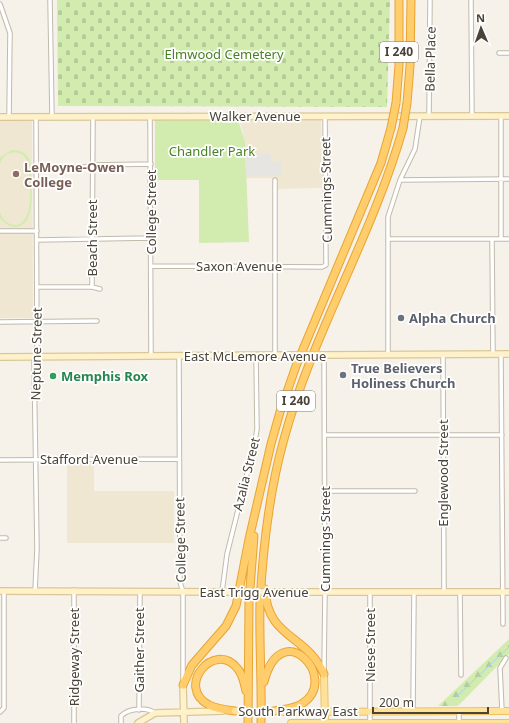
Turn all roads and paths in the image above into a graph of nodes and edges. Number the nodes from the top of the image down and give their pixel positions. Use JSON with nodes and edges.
{"nodes":[{"id":1,"x":50,"y":0,"type":"edge"},
{"id":2,"x":399,"y":0,"type":"edge"},
{"id":3,"x":411,"y":0,"type":"edge"},
{"id":4,"x":430,"y":0,"type":"edge"},
{"id":5,"x":472,"y":0,"type":"edge"},
{"id":6,"x":0,"y":4,"type":"edge"},
{"id":7,"x":499,"y":53,"type":"dead end"},
{"id":8,"x":509,"y":53,"type":"edge"},
{"id":9,"x":325,"y":115,"type":"junction"},
{"id":10,"x":150,"y":116,"type":"junction"},
{"id":11,"x":420,"y":116,"type":"junction"},
{"id":12,"x":472,"y":116,"type":"junction"},
{"id":13,"x":501,"y":116,"type":"junction"},
{"id":14,"x":509,"y":116,"type":"edge"},
{"id":15,"x":0,"y":117,"type":"edge"},
{"id":16,"x":10,"y":117,"type":"junction"},
{"id":17,"x":36,"y":117,"type":"junction"},
{"id":18,"x":52,"y":117,"type":"junction"},
{"id":19,"x":93,"y":117,"type":"junction"},
{"id":20,"x":429,"y":117,"type":"junction"},
{"id":21,"x":151,"y":164,"type":"junction"},
{"id":22,"x":92,"y":166,"type":"junction"},
{"id":23,"x":37,"y":167,"type":"junction"},
{"id":24,"x":501,"y":179,"type":"junction"},
{"id":25,"x":509,"y":179,"type":"edge"},
{"id":26,"x":275,"y":180,"type":"dead end"},
{"id":27,"x":400,"y":180,"type":"junction"},
{"id":28,"x":0,"y":231,"type":"edge"},
{"id":29,"x":37,"y":231,"type":"junction"},
{"id":30,"x":151,"y":238,"type":"junction"},
{"id":31,"x":93,"y":239,"type":"junction"},
{"id":32,"x":388,"y":239,"type":"junction"},
{"id":33,"x":492,"y":239,"type":"junction"},
{"id":34,"x":501,"y":239,"type":"junction"},
{"id":35,"x":509,"y":239,"type":"edge"},
{"id":36,"x":37,"y":240,"type":"junction"},
{"id":37,"x":326,"y":265,"type":"joint"},
{"id":38,"x":151,"y":266,"type":"junction"},
{"id":39,"x":276,"y":266,"type":"junction"},
{"id":40,"x":37,"y":287,"type":"junction"},
{"id":41,"x":92,"y":287,"type":"junction"},
{"id":42,"x":100,"y":289,"type":"dead end"},
{"id":43,"x":37,"y":321,"type":"junction"},
{"id":44,"x":97,"y":321,"type":"dead end"},
{"id":45,"x":0,"y":322,"type":"edge"},
{"id":46,"x":443,"y":354,"type":"junction"},
{"id":47,"x":493,"y":354,"type":"junction"},
{"id":48,"x":501,"y":354,"type":"junction"},
{"id":49,"x":509,"y":354,"type":"edge"},
{"id":50,"x":256,"y":355,"type":"junction"},
{"id":51,"x":275,"y":355,"type":"junction"},
{"id":52,"x":322,"y":355,"type":"junction"},
{"id":53,"x":388,"y":355,"type":"junction"},
{"id":54,"x":151,"y":356,"type":"junction"},
{"id":55,"x":179,"y":356,"type":"junction"},
{"id":56,"x":34,"y":357,"type":"junction"},
{"id":57,"x":0,"y":358,"type":"edge"},
{"id":58,"x":325,"y":435,"type":"junction"},
{"id":59,"x":443,"y":435,"type":"junction"},
{"id":60,"x":502,"y":435,"type":"junction"},
{"id":61,"x":35,"y":459,"type":"junction"},
{"id":62,"x":179,"y":459,"type":"junction"},
{"id":63,"x":0,"y":460,"type":"edge"},
{"id":64,"x":325,"y":491,"type":"junction"},
{"id":65,"x":415,"y":491,"type":"dead end"},
{"id":66,"x":257,"y":508,"type":"junction"},
{"id":67,"x":0,"y":538,"type":"edge"},
{"id":68,"x":6,"y":538,"type":"dead end"},
{"id":69,"x":262,"y":570,"type":"junction"},
{"id":70,"x":74,"y":590,"type":"junction"},
{"id":71,"x":2,"y":591,"type":"edge"},
{"id":72,"x":35,"y":591,"type":"junction"},
{"id":73,"x":140,"y":591,"type":"junction"},
{"id":74,"x":182,"y":592,"type":"junction"},
{"id":75,"x":222,"y":592,"type":"junction"},
{"id":76,"x":370,"y":592,"type":"junction"},
{"id":77,"x":414,"y":592,"type":"junction"},
{"id":78,"x":444,"y":592,"type":"junction"},
{"id":79,"x":460,"y":592,"type":"junction"},
{"id":80,"x":506,"y":592,"type":"edge"},
{"id":81,"x":325,"y":593,"type":"junction"},
{"id":82,"x":503,"y":624,"type":"dead end"},
{"id":83,"x":506,"y":658,"type":"dead end"},
{"id":84,"x":324,"y":674,"type":"junction"},
{"id":85,"x":461,"y":675,"type":"dead end"},
{"id":86,"x":184,"y":685,"type":"junction"},
{"id":87,"x":262,"y":690,"type":"junction"},
{"id":88,"x":248,"y":698,"type":"junction"},
{"id":89,"x":139,"y":710,"type":"junction"},
{"id":90,"x":235,"y":711,"type":"junction"},
{"id":91,"x":274,"y":711,"type":"junction"},
{"id":92,"x":369,"y":711,"type":"junction"},
{"id":93,"x":413,"y":711,"type":"junction"},
{"id":94,"x":459,"y":711,"type":"junction"},
{"id":95,"x":506,"y":711,"type":"edge"},
{"id":96,"x":0,"y":712,"type":"edge"},
{"id":97,"x":184,"y":712,"type":"junction"},
{"id":98,"x":325,"y":712,"type":"junction"},
{"id":99,"x":155,"y":713,"type":"junction"},
{"id":100,"x":74,"y":723,"type":"edge"},
{"id":101,"x":121,"y":723,"type":"edge"},
{"id":102,"x":138,"y":723,"type":"edge"},
{"id":103,"x":184,"y":723,"type":"edge"},
{"id":104,"x":248,"y":723,"type":"edge"},
{"id":105,"x":261,"y":723,"type":"edge"},
{"id":106,"x":291,"y":723,"type":"edge"},
{"id":107,"x":325,"y":723,"type":"edge"},
{"id":108,"x":370,"y":723,"type":"edge"},
{"id":109,"x":459,"y":723,"type":"edge"},
{"id":110,"x":503,"y":723,"type":"edge"},
{"id":111,"x":509,"y":723,"type":"edge"}],
"edges":[{"from":1,"to":18,"type":"street"},
{"from":2,"to":66,"type":"highway","number":"I 240","bridge":true},
{"from":3,"to":69,"type":"highway","number":"I 240","bridge":true},
{"from":4,"to":20,"type":"street","name":"Bella Place"},
{"from":5,"to":12,"type":"street"},
{"from":6,"to":16,"type":"street"},
{"from":7,"to":8,"type":"street"},
{"from":9,"to":10,"type":"street","name":"Walker Avenue"},
{"from":9,"to":11,"type":"street","name":"Walker Avenue"},
{"from":9,"to":37,"type":"street","name":"Cummings Street"},
{"from":10,"to":19,"type":"street","name":"Walker Avenue"},
{"from":10,"to":21,"type":"street","name":"College Street"},
{"from":11,"to":20,"type":"street","name":"Walker Avenue"},
{"from":11,"to":27,"type":"street"},
{"from":12,"to":13,"type":"street","name":"Walker Avenue"},
{"from":12,"to":20,"type":"street","name":"Walker Avenue"},
{"from":13,"to":14,"type":"street","name":"Walker Avenue"},
{"from":13,"to":24,"type":"street"},
{"from":15,"to":16,"type":"street","name":"Walker Avenue"},
{"from":16,"to":17,"type":"street","name":"Walker Avenue"},
{"from":17,"to":18,"type":"street","name":"Walker Avenue"},
{"from":17,"to":23,"type":"street","name":"Neptune Street"},
{"from":18,"to":19,"type":"street","name":"Walker Avenue"},
{"from":19,"to":22,"type":"street","name":"Beach Street"},
{"from":21,"to":22,"type":"street"},
{"from":21,"to":30,"type":"street","name":"College Street"},
{"from":22,"to":23,"type":"street"},
{"from":22,"to":31,"type":"street","name":"Beach Street"},
{"from":23,"to":29,"type":"street","name":"Neptune Street"},
{"from":24,"to":25,"type":"street"},
{"from":24,"to":27,"type":"street"},
{"from":24,"to":34,"type":"street"},
{"from":26,"to":39,"type":"street"},
{"from":27,"to":32,"type":"street"},
{"from":28,"to":29,"type":"street"},
{"from":29,"to":36,"type":"street","name":"Neptune Street"},
{"from":30,"to":31,"type":"street"},
{"from":30,"to":38,"type":"street","name":"College Street"},
{"from":31,"to":36,"type":"street"},
{"from":31,"to":41,"type":"street","name":"Beach Street"},
{"from":32,"to":33,"type":"street"},
{"from":32,"to":53,"type":"street"},
{"from":33,"to":34,"type":"street"},
{"from":33,"to":47,"type":"street"},
{"from":34,"to":35,"type":"street"},
{"from":36,"to":40,"type":"street","name":"Neptune Street"},
{"from":37,"to":39,"type":"street","name":"Saxon Avenue"},
{"from":38,"to":39,"type":"street","name":"Saxon Avenue"},
{"from":38,"to":54,"type":"street","name":"College Street"},
{"from":39,"to":51,"type":"street"},
{"from":40,"to":41,"type":"street"},
{"from":40,"to":43,"type":"street","name":"Neptune Street"},
{"from":41,"to":42,"type":"street"},
{"from":43,"to":44,"type":"street"},
{"from":43,"to":45,"type":"street"},
{"from":43,"to":56,"type":"street","name":"Neptune Street"},
{"from":46,"to":47,"type":"street","name":"East McLemore Avenue"},
{"from":46,"to":53,"type":"street","name":"East McLemore Avenue"},
{"from":46,"to":59,"type":"street","name":"Englewood Street"},
{"from":47,"to":48,"type":"street","name":"East McLemore Avenue"},
{"from":48,"to":49,"type":"street","name":"East McLemore Avenue"},
{"from":48,"to":60,"type":"street"},
{"from":50,"to":51,"type":"street","name":"East McLemore Avenue"},
{"from":50,"to":55,"type":"street","name":"East McLemore Avenue"},
{"from":50,"to":75,"type":"street","name":"Azalia Street"},
{"from":51,"to":52,"type":"street","name":"East McLemore Avenue","bridge":true},
{"from":52,"to":53,"type":"street","name":"East McLemore Avenue"},
{"from":52,"to":58,"type":"street","name":"Cummings Street"},
{"from":54,"to":55,"type":"street","name":"East McLemore Avenue"},
{"from":54,"to":56,"type":"street","name":"East McLemore Avenue"},
{"from":55,"to":62,"type":"street","name":"College Street"},
{"from":56,"to":57,"type":"street","name":"East McLemore Avenue"},
{"from":56,"to":61,"type":"street","name":"Neptune Street"},
{"from":58,"to":59,"type":"street"},
{"from":58,"to":64,"type":"street","name":"Cummings Street"},
{"from":59,"to":60,"type":"street"},
{"from":59,"to":78,"type":"street","name":"Englewood Street"},
{"from":60,"to":80,"type":"street"},
{"from":61,"to":62,"type":"street","name":"Stafford Avenue"},
{"from":61,"to":63,"type":"street","name":"Stafford Avenue"},
{"from":61,"to":72,"type":"street","name":"Neptune Street"},
{"from":62,"to":74,"type":"street","name":"College Street"},
{"from":64,"to":65,"type":"street"},
{"from":64,"to":81,"type":"street","name":"Cummings Street"},
{"from":66,"to":86,"type":"highway"},
{"from":66,"to":88,"type":"highway","number":"I 240"},
{"from":67,"to":68,"type":"street"},
{"from":69,"to":84,"type":"highway"},
{"from":69,"to":87,"type":"highway","number":"I 240"},
{"from":70,"to":72,"type":"street","name":"East Trigg Avenue"},
{"from":70,"to":73,"type":"street","name":"East Trigg Avenue"},
{"from":70,"to":100,"type":"street","name":"Ridgeway Street"},
{"from":71,"to":72,"type":"street","name":"East Trigg Avenue"},
{"from":71,"to":96,"type":"street"},
{"from":73,"to":74,"type":"street","name":"East Trigg Avenue"},
{"from":73,"to":89,"type":"street","name":"Gaither Street"},
{"from":74,"to":75,"type":"street","name":"East Trigg Avenue"},
{"from":74,"to":86,"type":"street","name":"College Street"},
{"from":75,"to":81,"type":"street","name":"East Trigg Avenue","bridge":true},
{"from":76,"to":77,"type":"street","name":"East Trigg Avenue"},
{"from":76,"to":81,"type":"street","name":"East Trigg Avenue"},
{"from":76,"to":92,"type":"street","name":"Niese Street"},
{"from":77,"to":78,"type":"street","name":"East Trigg Avenue"},
{"from":77,"to":93,"type":"street"},
{"from":78,"to":79,"type":"street","name":"East Trigg Avenue"},
{"from":79,"to":80,"type":"street","name":"East Trigg Avenue"},
{"from":79,"to":85,"type":"street"},
{"from":80,"to":82,"type":"street"},
{"from":81,"to":84,"type":"street","name":"Cummings Street"},
{"from":83,"to":95,"type":"street"},
{"from":84,"to":98,"type":"main road","name":"Cummings Street"},
{"from":86,"to":97,"type":"street","name":"College Street"},
{"from":87,"to":91,"type":"highway"},
{"from":87,"to":105,"type":"highway","number":"I 240"},
{"from":88,"to":90,"type":"highway"},
{"from":88,"to":104,"type":"highway","number":"I 240"},
{"from":89,"to":99,"type":"street","name":"Gaither Street"},
{"from":89,"to":101,"type":"street","name":"Gaither Street"},
{"from":90,"to":91,"type":"main road","name":"South Parkway East","bridge":true},
{"from":90,"to":97,"type":"street","name":"South Parkway East"},
{"from":91,"to":98,"type":"main road","name":"South Parkway East"},
{"from":92,"to":93,"type":"main road","name":"South Parkway East"},
{"from":92,"to":98,"type":"main road","name":"South Parkway East"},
{"from":92,"to":108,"type":"street","name":"Niese Street"},
{"from":93,"to":94,"type":"main road","name":"South Parkway East"},
{"from":94,"to":95,"type":"main road","name":"South Parkway East"},
{"from":94,"to":109,"type":"street"},
{"from":97,"to":99,"type":"street","name":"South Parkway East"},
{"from":97,"to":103,"type":"street","name":"College Street"},
{"from":98,"to":107,"type":"main road","name":"Cummings Street"},
{"from":99,"to":102,"type":"street","name":"South Parkway East"},
{"from":106,"to":107,"type":"main road","name":"South Parkway East"},
{"from":107,"to":108,"type":"main road","name":"South Parkway East"},
{"from":108,"to":109,"type":"main road","name":"South Parkway East"},
{"from":109,"to":110,"type":"main road","name":"South Parkway East"},
{"from":110,"to":111,"type":"main road","name":"South Parkway East"}]}
